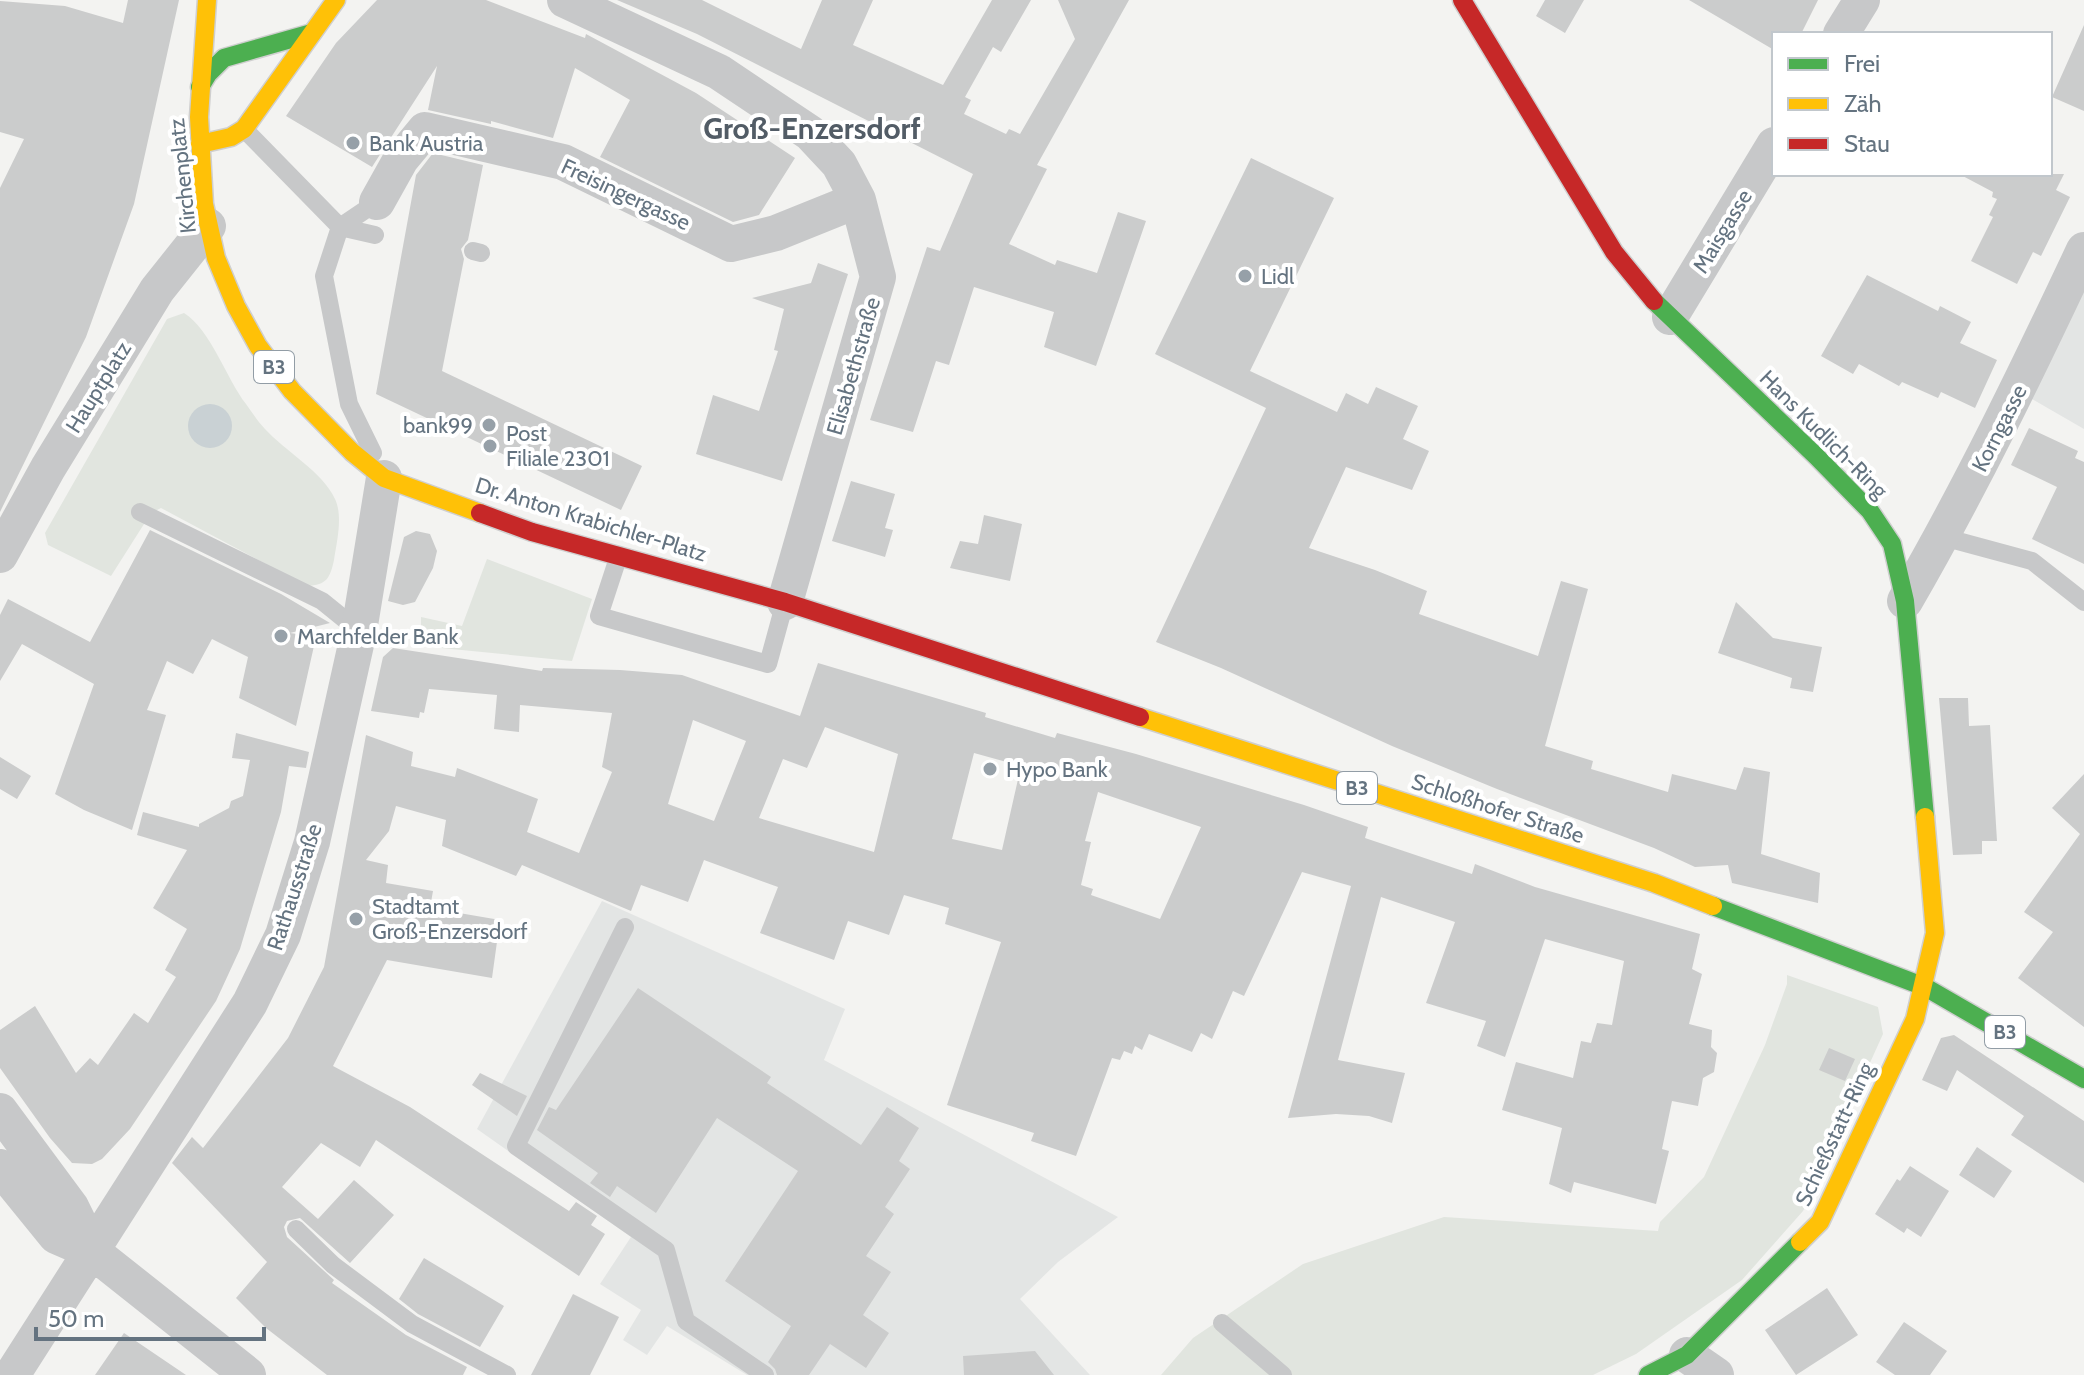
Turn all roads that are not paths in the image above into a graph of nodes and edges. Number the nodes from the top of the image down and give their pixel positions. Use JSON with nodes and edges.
{"nodes":[{"id":1,"x":336,"y":0,"type":"edge"},
{"id":2,"x":565,"y":0,"type":"edge"},
{"id":3,"x":1462,"y":0,"type":"edge"},
{"id":4,"x":1862,"y":0,"type":"edge"},
{"id":5,"x":206,"y":5,"type":"edge"},
{"id":6,"x":1842,"y":32,"type":"edge"},
{"id":7,"x":312,"y":33,"type":"junction"},
{"id":8,"x":242,"y":49,"type":"junction"},
{"id":9,"x":200,"y":87,"type":"junction"},
{"id":10,"x":244,"y":129,"type":"junction"},
{"id":11,"x":200,"y":144,"type":"junction"},
{"id":12,"x":1772,"y":148,"type":"edge"},
{"id":13,"x":858,"y":200,"type":"junction"},
{"id":14,"x":376,"y":219,"type":"junction"},
{"id":15,"x":208,"y":226,"type":"junction"},
{"id":16,"x":340,"y":227,"type":"junction"},
{"id":17,"x":2084,"y":250,"type":"edge"},
{"id":18,"x":1670,"y":317,"type":"junction"},
{"id":19,"x":384,"y":478,"type":"junction"},
{"id":20,"x":140,"y":512,"type":"dead end"},
{"id":21,"x":1943,"y":537,"type":"junction"},
{"id":22,"x":0,"y":555,"type":"edge"},
{"id":23,"x":619,"y":555,"type":"junction"},
{"id":24,"x":1905,"y":601,"type":"junction"},
{"id":25,"x":785,"y":602,"type":"junction"},
{"id":26,"x":2084,"y":602,"type":"edge"},
{"id":27,"x":359,"y":631,"type":"junction"},
{"id":28,"x":625,"y":927,"type":"dead end"},
{"id":29,"x":1925,"y":987,"type":"junction"},
{"id":30,"x":2084,"y":1079,"type":"edge"},
{"id":31,"x":0,"y":1111,"type":"edge"},
{"id":32,"x":0,"y":1167,"type":"edge"},
{"id":33,"x":296,"y":1229,"type":"dead end"},
{"id":34,"x":93,"y":1252,"type":"junction"},
{"id":35,"x":1222,"y":1323,"type":"dead end"},
{"id":36,"x":1701,"y":1365,"type":"edge"},
{"id":37,"x":12,"y":1375,"type":"edge"},
{"id":38,"x":248,"y":1375,"type":"edge"},
{"id":39,"x":507,"y":1375,"type":"edge"},
{"id":40,"x":765,"y":1375,"type":"edge"},
{"id":41,"x":1283,"y":1375,"type":"edge"},
{"id":42,"x":1648,"y":1375,"type":"edge"}],
"edges":[{"from":1,"to":7,"type":"main road"},
{"from":2,"to":13,"type":"street","name":"Elisabethstraße"},
{"from":3,"to":18,"type":"main road","name":"Hans Kudlich-Ring"},
{"from":4,"to":6,"type":"street"},
{"from":5,"to":8,"type":"main road"},
{"from":5,"to":9,"type":"main road","name":"Kirchenplatz","number":"B3"},
{"from":7,"to":8,"type":"main road"},
{"from":7,"to":10,"type":"main road"},
{"from":8,"to":9,"type":"main road"},
{"from":9,"to":11,"type":"main road","name":"Kirchenplatz","number":"B3"},
{"from":10,"to":11,"type":"main road"},
{"from":10,"to":16,"type":"lane"},
{"from":11,"to":15,"type":"main road","name":"Kirchenplatz","number":"B3"},
{"from":12,"to":18,"type":"street","name":"Maisgasse"},
{"from":13,"to":14,"type":"street","name":"Freisingergasse"},
{"from":13,"to":25,"type":"street","name":"Elisabethstraße"},
{"from":14,"to":16,"type":"lane"},
{"from":14,"to":16,"type":"lane"},
{"from":15,"to":19,"type":"main road","name":"Kirchenplatz","number":"B3"},
{"from":15,"to":22,"type":"street","name":"Hauptplatz"},
{"from":16,"to":19,"type":"lane"},
{"from":17,"to":21,"type":"street","name":"Korngasse"},
{"from":18,"to":24,"type":"main road","name":"Hans Kudlich-Ring"},
{"from":19,"to":23,"type":"main road","name":"Dr. Anton Krabichler-Platz","number":"B3"},
{"from":19,"to":27,"type":"street","name":"Rathausstraße"},
{"from":20,"to":27,"type":"lane"},
{"from":21,"to":24,"type":"street","name":"Korngasse"},
{"from":21,"to":26,"type":"lane"},
{"from":23,"to":25,"type":"main road","name":"Dr. Anton Krabichler-Platz","number":"B3"},
{"from":23,"to":25,"type":"lane"},
{"from":24,"to":29,"type":"main road","name":"Hans Kudlich-Ring"},
{"from":25,"to":29,"type":"main road","name":"Schloßhofer Straße","number":"B3"},
{"from":27,"to":34,"type":"street","name":"Rathausstraße"},
{"from":28,"to":40,"type":"lane"},
{"from":29,"to":30,"type":"main road","name":"Schloßhofer Straße","number":"B3"},
{"from":29,"to":36,"type":"main road","name":"Schießstatt-Ring"},
{"from":31,"to":34,"type":"street"},
{"from":32,"to":34,"type":"street"},
{"from":33,"to":39,"type":"lane"},
{"from":34,"to":37,"type":"street","name":"Rathausstraße"},
{"from":34,"to":38,"type":"street"},
{"from":35,"to":41,"type":"lane"},
{"from":36,"to":42,"type":"main road","name":"Schießstatt-Ring"}]}
